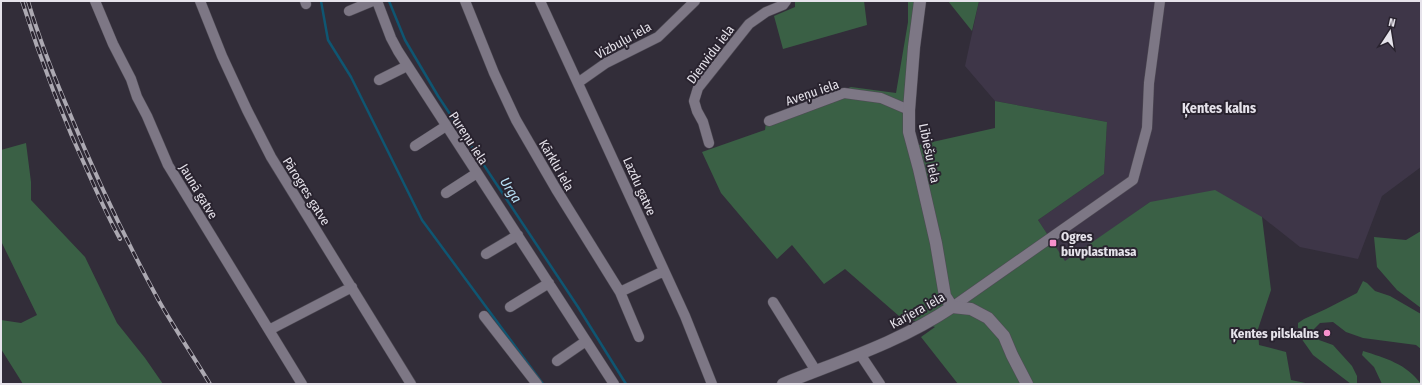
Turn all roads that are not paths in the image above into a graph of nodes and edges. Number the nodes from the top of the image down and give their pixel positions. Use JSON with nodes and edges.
{"nodes":[{"id":1,"x":95,"y":1,"type":"edge"},
{"id":2,"x":200,"y":1,"type":"edge"},
{"id":3,"x":373,"y":1,"type":"edge"},
{"id":4,"x":377,"y":1,"type":"edge"},
{"id":5,"x":465,"y":1,"type":"edge"},
{"id":6,"x":540,"y":1,"type":"edge"},
{"id":7,"x":695,"y":1,"type":"edge"},
{"id":8,"x":786,"y":1,"type":"edge"},
{"id":9,"x":920,"y":1,"type":"edge"},
{"id":10,"x":1160,"y":1,"type":"edge"},
{"id":11,"x":349,"y":10,"type":"dead end"},
{"id":12,"x":407,"y":66,"type":"junction"},
{"id":13,"x":379,"y":80,"type":"dead end"},
{"id":14,"x":579,"y":82,"type":"junction"},
{"id":15,"x":909,"y":110,"type":"junction"},
{"id":16,"x":769,"y":121,"type":"dead end"},
{"id":17,"x":446,"y":126,"type":"junction"},
{"id":18,"x":709,"y":143,"type":"dead end"},
{"id":19,"x":415,"y":146,"type":"dead end"},
{"id":20,"x":477,"y":173,"type":"junction"},
{"id":21,"x":446,"y":192,"type":"dead end"},
{"id":22,"x":518,"y":235,"type":"junction"},
{"id":23,"x":486,"y":254,"type":"dead end"},
{"id":24,"x":664,"y":271,"type":"junction"},
{"id":25,"x":549,"y":283,"type":"junction"},
{"id":26,"x":352,"y":287,"type":"junction"},
{"id":27,"x":620,"y":292,"type":"junction"},
{"id":28,"x":773,"y":302,"type":"dead end"},
{"id":29,"x":510,"y":307,"type":"dead end"},
{"id":30,"x":952,"y":307,"type":"junction"},
{"id":31,"x":484,"y":316,"type":"dead end"},
{"id":32,"x":269,"y":330,"type":"junction"},
{"id":33,"x":639,"y":337,"type":"dead end"},
{"id":34,"x":586,"y":341,"type":"junction"},
{"id":35,"x":860,"y":354,"type":"junction"},
{"id":36,"x":557,"y":361,"type":"dead end"},
{"id":37,"x":816,"y":371,"type":"junction"},
{"id":38,"x":796,"y":382,"type":"edge"},
{"id":39,"x":302,"y":384,"type":"edge"},
{"id":40,"x":411,"y":384,"type":"edge"},
{"id":41,"x":537,"y":384,"type":"edge"},
{"id":42,"x":614,"y":384,"type":"edge"},
{"id":43,"x":712,"y":384,"type":"edge"},
{"id":44,"x":783,"y":384,"type":"edge"},
{"id":45,"x":880,"y":384,"type":"edge"},
{"id":46,"x":1027,"y":384,"type":"edge"}],
"edges":[{"from":1,"to":32,"type":"street","name":"Jaunā gatve"},
{"from":2,"to":26,"type":"street","name":"Pārogres gatve"},
{"from":3,"to":11,"type":"street"},
{"from":4,"to":12,"type":"street","name":"Pureņu iela"},
{"from":5,"to":27,"type":"street","name":"Kārklu iela"},
{"from":6,"to":14,"type":"street","name":"Lazdu gatve"},
{"from":7,"to":14,"type":"street","name":"Vizbuļu iela"},
{"from":8,"to":18,"type":"street","name":"Dienvidu iela"},
{"from":9,"to":15,"type":"street","name":"Lībiešu iela"},
{"from":10,"to":30,"type":"street","name":"Karjera iela"},
{"from":12,"to":13,"type":"street"},
{"from":12,"to":17,"type":"street","name":"Pureņu iela"},
{"from":14,"to":24,"type":"street","name":"Lazdu gatve"},
{"from":15,"to":16,"type":"street","name":"Aveņu iela"},
{"from":15,"to":30,"type":"street","name":"Lībiešu iela"},
{"from":17,"to":19,"type":"street"},
{"from":17,"to":20,"type":"street","name":"Pureņu iela"},
{"from":20,"to":21,"type":"street"},
{"from":20,"to":22,"type":"street","name":"Pureņu iela"},
{"from":22,"to":23,"type":"street"},
{"from":22,"to":25,"type":"street","name":"Pureņu iela"},
{"from":24,"to":27,"type":"street"},
{"from":24,"to":43,"type":"street","name":"Lazdu gatve"},
{"from":25,"to":29,"type":"street"},
{"from":25,"to":34,"type":"street","name":"Pureņu iela"},
{"from":26,"to":32,"type":"street"},
{"from":26,"to":40,"type":"street","name":"Pārogres gatve"},
{"from":27,"to":33,"type":"street","name":"Kārklu iela"},
{"from":28,"to":37,"type":"street"},
{"from":30,"to":35,"type":"street","name":"Karjera iela"},
{"from":30,"to":46,"type":"street"},
{"from":31,"to":41,"type":"street"},
{"from":32,"to":39,"type":"street","name":"Jaunā gatve"},
{"from":34,"to":36,"type":"street"},
{"from":34,"to":42,"type":"street","name":"Pureņu iela"},
{"from":35,"to":37,"type":"street","name":"Karjera iela"},
{"from":35,"to":45,"type":"street"},
{"from":37,"to":38,"type":"street","name":"Karjera iela"},
{"from":38,"to":44,"type":"street","name":"Karjera iela"}]}
